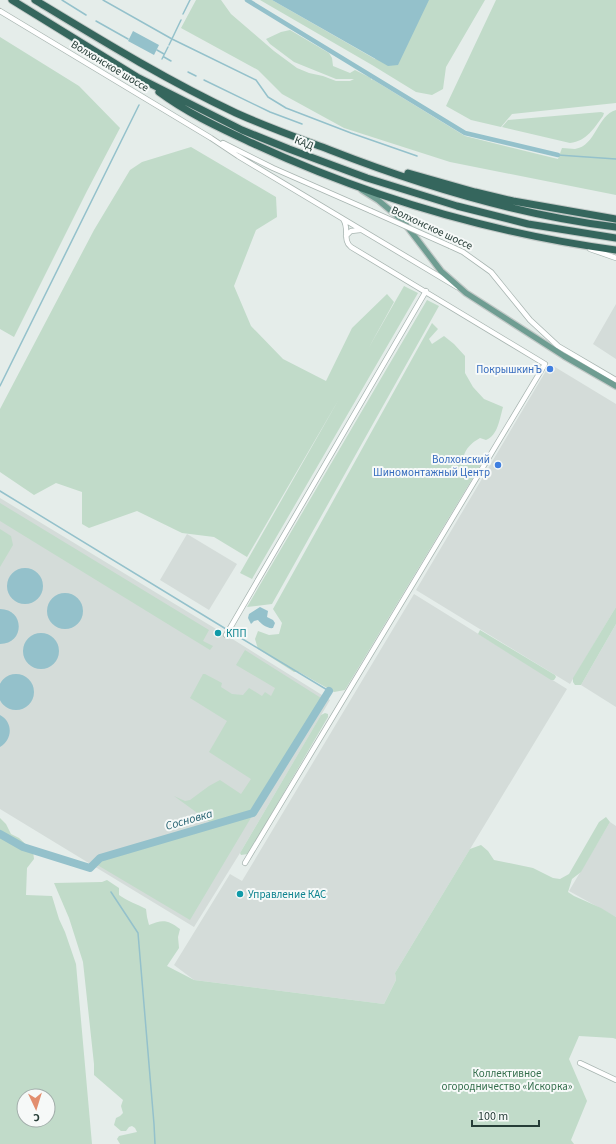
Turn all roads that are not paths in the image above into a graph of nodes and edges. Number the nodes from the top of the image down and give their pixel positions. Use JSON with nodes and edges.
{"nodes":[{"id":1,"x":12,"y":0,"type":"edge"},
{"id":2,"x":35,"y":0,"type":"edge"},
{"id":3,"x":0,"y":10,"type":"edge"},
{"id":4,"x":137,"y":77,"type":"junction"},
{"id":5,"x":211,"y":138,"type":"junction"},
{"id":6,"x":357,"y":160,"type":"junction"},
{"id":7,"x":353,"y":185,"type":"junction"},
{"id":8,"x":614,"y":218,"type":"edge"},
{"id":9,"x":343,"y":219,"type":"junction"},
{"id":10,"x":616,"y":227,"type":"edge"},
{"id":11,"x":361,"y":230,"type":"junction"},
{"id":12,"x":346,"y":236,"type":"junction"},
{"id":13,"x":616,"y":238,"type":"edge"},
{"id":14,"x":575,"y":244,"type":"junction"},
{"id":15,"x":616,"y":250,"type":"edge"},
{"id":16,"x":616,"y":258,"type":"edge"},
{"id":17,"x":426,"y":291,"type":"junction"},
{"id":18,"x":466,"y":292,"type":"junction"},
{"id":19,"x":616,"y":380,"type":"edge"},
{"id":20,"x":616,"y":386,"type":"edge"},
{"id":21,"x":226,"y":635,"type":"dead end"},
{"id":22,"x":245,"y":863,"type":"dead end"},
{"id":23,"x":580,"y":1063,"type":"dead end"},
{"id":24,"x":616,"y":1080,"type":"edge"}],
"edges":[{"from":1,"to":4,"type":"highway","name":"КАД"},
{"from":2,"to":6,"type":"highway","name":"КАД"},
{"from":3,"to":5,"type":"street","name":"Волхонское шоссе"},
{"from":4,"to":7,"type":"highway"},
{"from":4,"to":13,"type":"highway","name":"КАД"},
{"from":5,"to":9,"type":"street","name":"Волхонское шоссе"},
{"from":5,"to":19,"type":"street","name":"Волхонское шоссе","bridge":true},
{"from":6,"to":8,"type":"highway"},
{"from":6,"to":10,"type":"highway","name":"КАД"},
{"from":7,"to":14,"type":"highway"},
{"from":7,"to":18,"type":"main road"},
{"from":9,"to":11,"type":"street","name":"Волхонское шоссе"},
{"from":9,"to":12,"type":"street"},
{"from":11,"to":12,"type":"street"},
{"from":11,"to":18,"type":"street","name":"Волхонское шоссе"},
{"from":12,"to":17,"type":"street"},
{"from":14,"to":15,"type":"highway"},
{"from":14,"to":16,"type":"street"},
{"from":17,"to":21,"type":"street"},
{"from":17,"to":22,"type":"street"},
{"from":18,"to":20,"type":"main road","name":"Волхонское шоссе"},
{"from":23,"to":24,"type":"street"}]}
